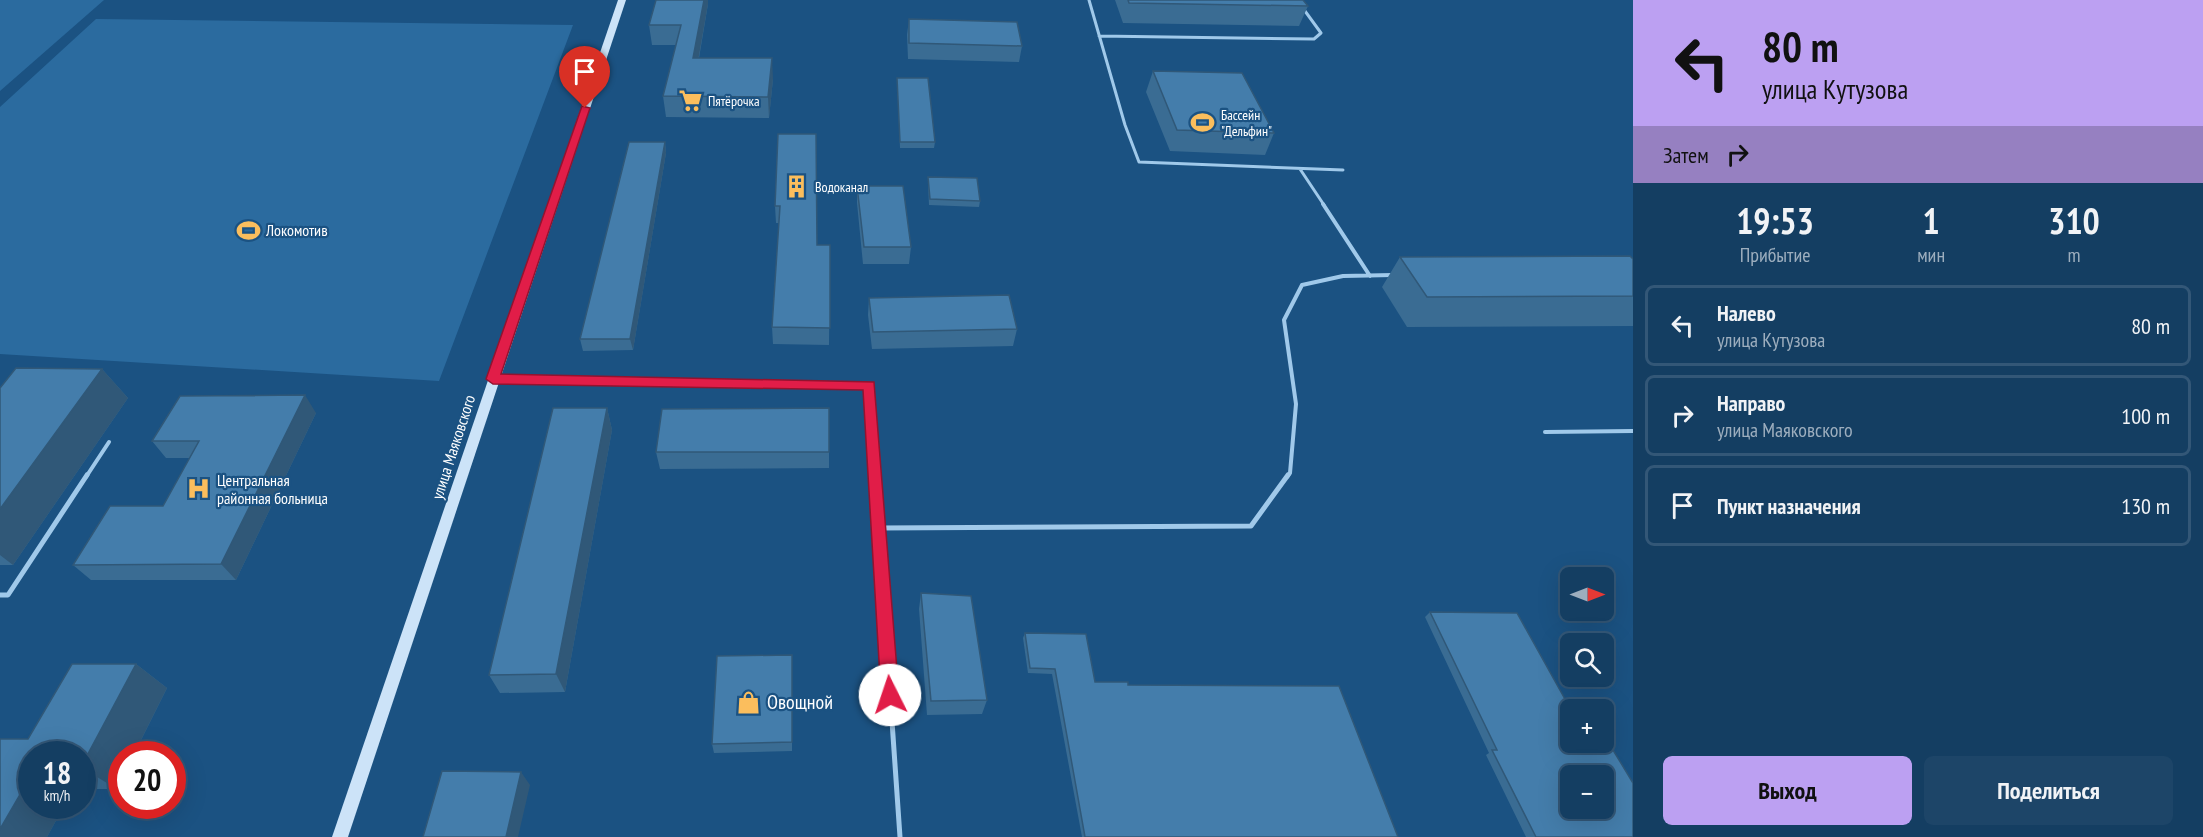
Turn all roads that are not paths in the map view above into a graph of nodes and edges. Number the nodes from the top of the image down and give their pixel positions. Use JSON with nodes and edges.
{"nodes":[{"id":1,"x":622,"y":0,"type":"edge"},
{"id":2,"x":1089,"y":0,"type":"edge"},
{"id":3,"x":1297,"y":0,"type":"edge"},
{"id":4,"x":1099,"y":36,"type":"junction"},
{"id":5,"x":1300,"y":169,"type":"junction"},
{"id":6,"x":1343,"y":170,"type":"dead end"},
{"id":7,"x":1401,"y":275,"type":"edge"},
{"id":8,"x":1370,"y":276,"type":"junction"},
{"id":9,"x":493,"y":379,"type":"junction"},
{"id":10,"x":1633,"y":431,"type":"edge"},
{"id":11,"x":1545,"y":432,"type":"dead end"},
{"id":12,"x":109,"y":442,"type":"dead end"},
{"id":13,"x":879,"y":528,"type":"junction"},
{"id":14,"x":0,"y":595,"type":"edge"},
{"id":15,"x":340,"y":837,"type":"edge"},
{"id":16,"x":900,"y":837,"type":"edge"}],
"edges":[{"from":1,"to":9,"type":"main road","name":"улица Маяковского"},
{"from":2,"to":4,"type":"lane"},
{"from":3,"to":4,"type":"lane"},
{"from":4,"to":5,"type":"lane"},
{"from":5,"to":6,"type":"lane"},
{"from":5,"to":8,"type":"lane"},
{"from":7,"to":8,"type":"lane"},
{"from":8,"to":13,"type":"lane"},
{"from":9,"to":13,"type":"lane"},
{"from":9,"to":15,"type":"main road","name":"улица Маяковского"},
{"from":10,"to":11,"type":"lane"},
{"from":12,"to":14,"type":"lane"},
{"from":13,"to":16,"type":"lane"}]}
